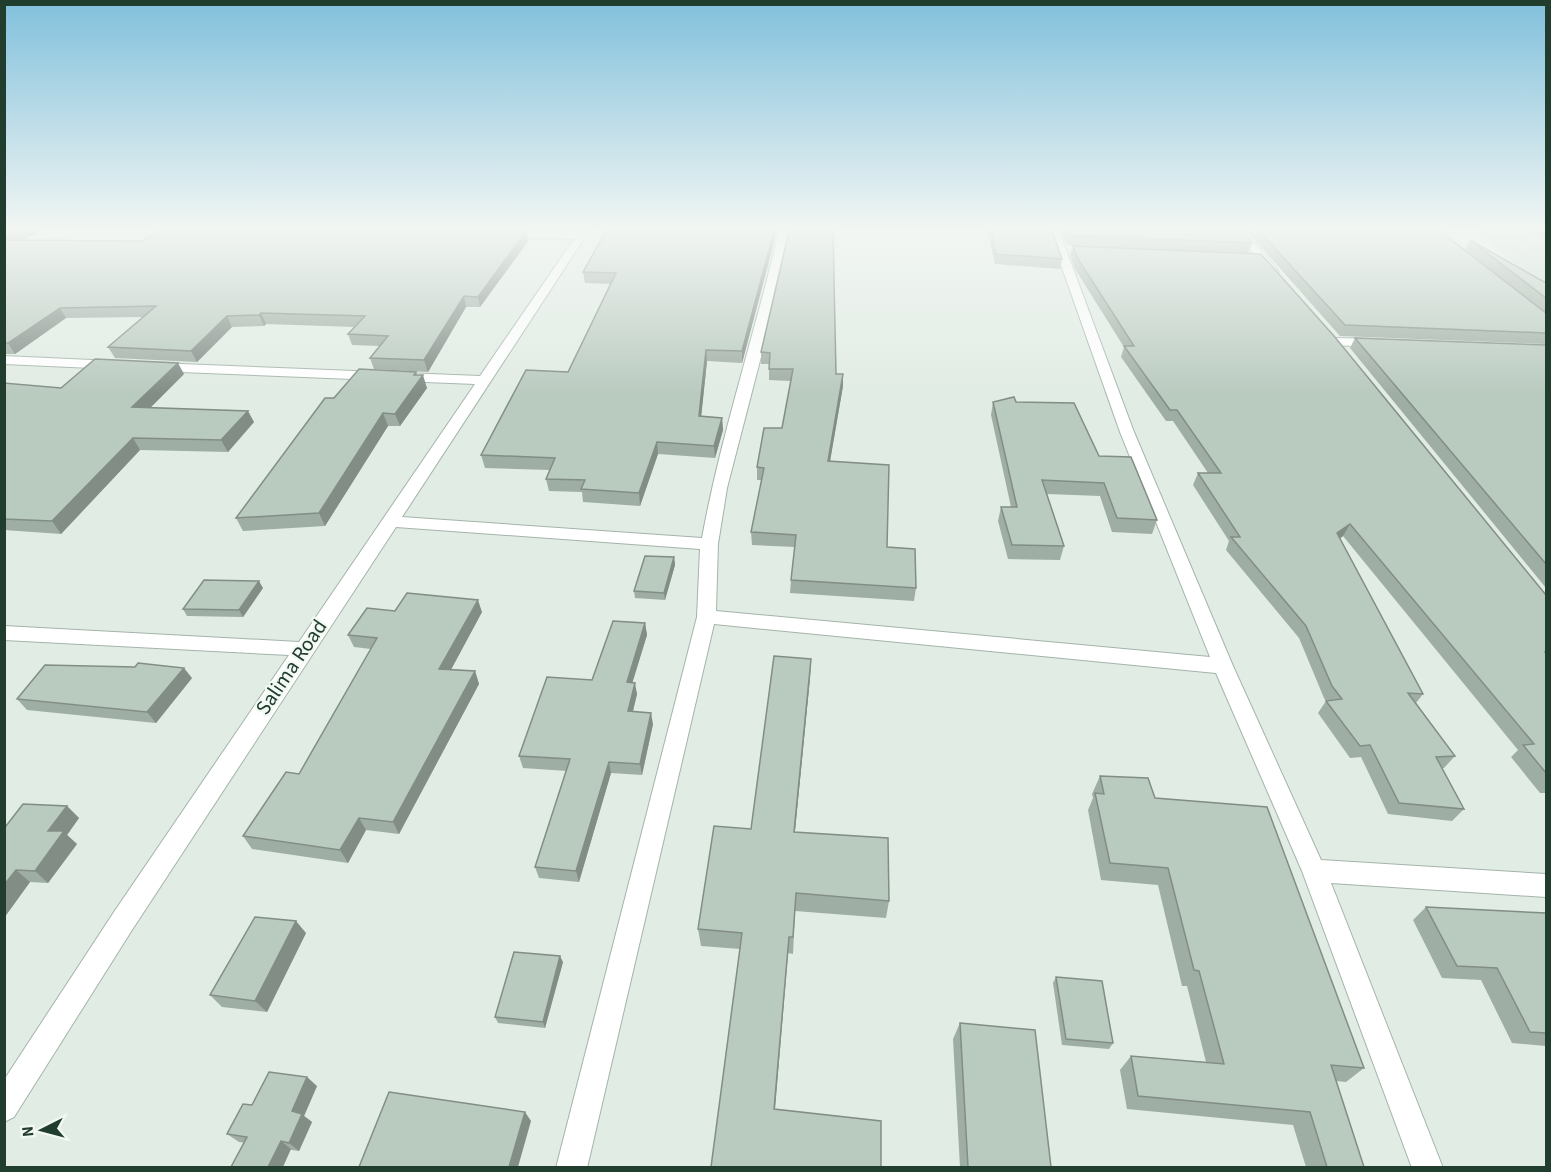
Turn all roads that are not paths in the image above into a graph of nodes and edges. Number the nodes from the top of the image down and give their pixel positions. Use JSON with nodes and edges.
{"nodes":[{"id":1,"x":547,"y":286,"type":"edge"},
{"id":2,"x":772,"y":286,"type":"edge"},
{"id":3,"x":1076,"y":286,"type":"edge"},
{"id":4,"x":1394,"y":344,"type":"edge"},
{"id":5,"x":1349,"y":359,"type":"edge"},
{"id":6,"x":4,"y":360,"type":"edge"},
{"id":7,"x":483,"y":380,"type":"junction"},
{"id":8,"x":388,"y":521,"type":"junction"},
{"id":9,"x":709,"y":544,"type":"junction"},
{"id":10,"x":706,"y":617,"type":"junction"},
{"id":11,"x":4,"y":633,"type":"edge"},
{"id":12,"x":303,"y":649,"type":"junction"},
{"id":13,"x":1223,"y":666,"type":"junction"},
{"id":14,"x":1314,"y":871,"type":"junction"},
{"id":15,"x":1546,"y":885,"type":"edge"},
{"id":16,"x":4,"y":1107,"type":"edge"},
{"id":17,"x":571,"y":1167,"type":"edge"},
{"id":18,"x":1428,"y":1167,"type":"edge"}],
"edges":[{"from":1,"to":7,"type":"street","name":"Salima Road"},
{"from":2,"to":9,"type":"street"},
{"from":3,"to":13,"type":"street"},
{"from":4,"to":5,"type":"street"},
{"from":6,"to":7,"type":"street"},
{"from":7,"to":8,"type":"street","name":"Salima Road"},
{"from":8,"to":9,"type":"street"},
{"from":8,"to":12,"type":"street","name":"Salima Road"},
{"from":9,"to":10,"type":"street"},
{"from":10,"to":13,"type":"street"},
{"from":10,"to":17,"type":"street"},
{"from":11,"to":12,"type":"street"},
{"from":12,"to":16,"type":"street","name":"Salima Road"},
{"from":13,"to":14,"type":"street"},
{"from":14,"to":15,"type":"street"},
{"from":14,"to":18,"type":"street"}]}
